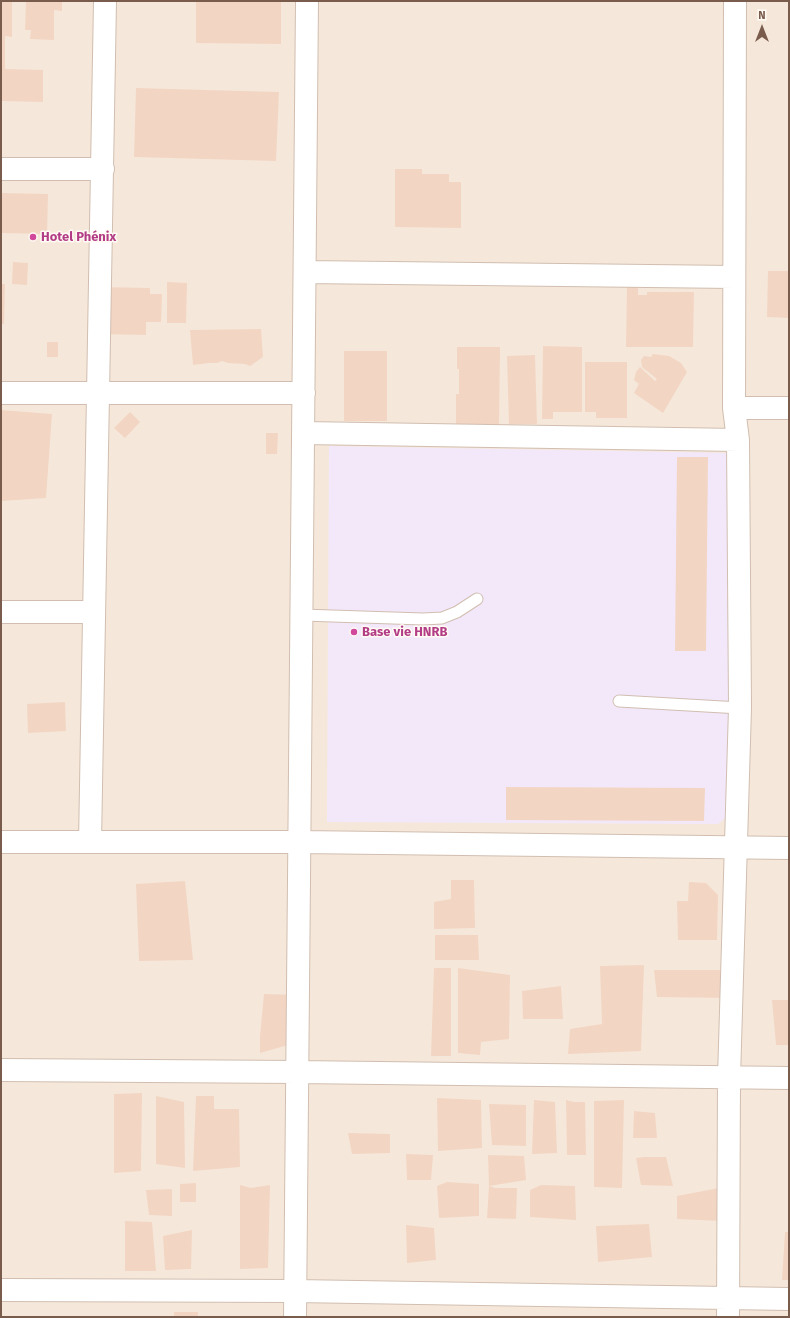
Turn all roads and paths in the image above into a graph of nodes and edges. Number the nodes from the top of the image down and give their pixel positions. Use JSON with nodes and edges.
{"nodes":[{"id":1,"x":105,"y":1,"type":"edge"},
{"id":2,"x":307,"y":1,"type":"edge"},
{"id":3,"x":735,"y":1,"type":"edge"},
{"id":4,"x":1,"y":169,"type":"edge"},
{"id":5,"x":103,"y":169,"type":"junction"},
{"id":6,"x":305,"y":272,"type":"junction"},
{"id":7,"x":734,"y":277,"type":"junction"},
{"id":8,"x":1,"y":393,"type":"edge"},
{"id":9,"x":304,"y":393,"type":"junction"},
{"id":10,"x":98,"y":394,"type":"junction"},
{"id":11,"x":734,"y":408,"type":"junction"},
{"id":12,"x":789,"y":408,"type":"edge"},
{"id":13,"x":304,"y":433,"type":"junction"},
{"id":14,"x":738,"y":440,"type":"junction"},
{"id":15,"x":476,"y":599,"type":"dead end"},
{"id":16,"x":1,"y":612,"type":"edge"},
{"id":17,"x":94,"y":612,"type":"junction"},
{"id":18,"x":302,"y":615,"type":"junction"},
{"id":19,"x":620,"y":701,"type":"dead end"},
{"id":20,"x":740,"y":708,"type":"junction"},
{"id":21,"x":1,"y":842,"type":"edge"},
{"id":22,"x":90,"y":842,"type":"junction"},
{"id":23,"x":300,"y":842,"type":"junction"},
{"id":24,"x":735,"y":847,"type":"junction"},
{"id":25,"x":789,"y":848,"type":"edge"},
{"id":26,"x":1,"y":1070,"type":"edge"},
{"id":27,"x":297,"y":1072,"type":"junction"},
{"id":28,"x":729,"y":1078,"type":"junction"},
{"id":29,"x":789,"y":1078,"type":"edge"},
{"id":30,"x":1,"y":1290,"type":"edge"},
{"id":31,"x":295,"y":1291,"type":"junction"},
{"id":32,"x":789,"y":1299,"type":"edge"},
{"id":33,"x":728,"y":1308,"type":"edge"},
{"id":34,"x":295,"y":1317,"type":"edge"}],
"edges":[{"from":1,"to":5,"type":"street"},
{"from":2,"to":6,"type":"street"},
{"from":3,"to":7,"type":"street"},
{"from":4,"to":5,"type":"street"},
{"from":5,"to":10,"type":"street"},
{"from":6,"to":7,"type":"street"},
{"from":6,"to":9,"type":"street"},
{"from":7,"to":11,"type":"street"},
{"from":8,"to":10,"type":"street"},
{"from":9,"to":10,"type":"street"},
{"from":9,"to":13,"type":"street"},
{"from":10,"to":17,"type":"street"},
{"from":11,"to":12,"type":"street"},
{"from":11,"to":14,"type":"street"},
{"from":13,"to":14,"type":"street"},
{"from":13,"to":18,"type":"street"},
{"from":14,"to":20,"type":"street"},
{"from":15,"to":18,"type":"lane"},
{"from":16,"to":17,"type":"street"},
{"from":17,"to":22,"type":"street"},
{"from":18,"to":23,"type":"street"},
{"from":19,"to":20,"type":"lane"},
{"from":20,"to":24,"type":"street"},
{"from":21,"to":22,"type":"street"},
{"from":22,"to":23,"type":"street"},
{"from":23,"to":24,"type":"street"},
{"from":23,"to":27,"type":"street"},
{"from":24,"to":25,"type":"street"},
{"from":24,"to":28,"type":"street"},
{"from":26,"to":27,"type":"street"},
{"from":27,"to":28,"type":"street"},
{"from":27,"to":31,"type":"street"},
{"from":28,"to":29,"type":"street"},
{"from":28,"to":33,"type":"street"},
{"from":30,"to":31,"type":"street"},
{"from":31,"to":33,"type":"street"},
{"from":31,"to":34,"type":"street"},
{"from":32,"to":33,"type":"street"}]}
